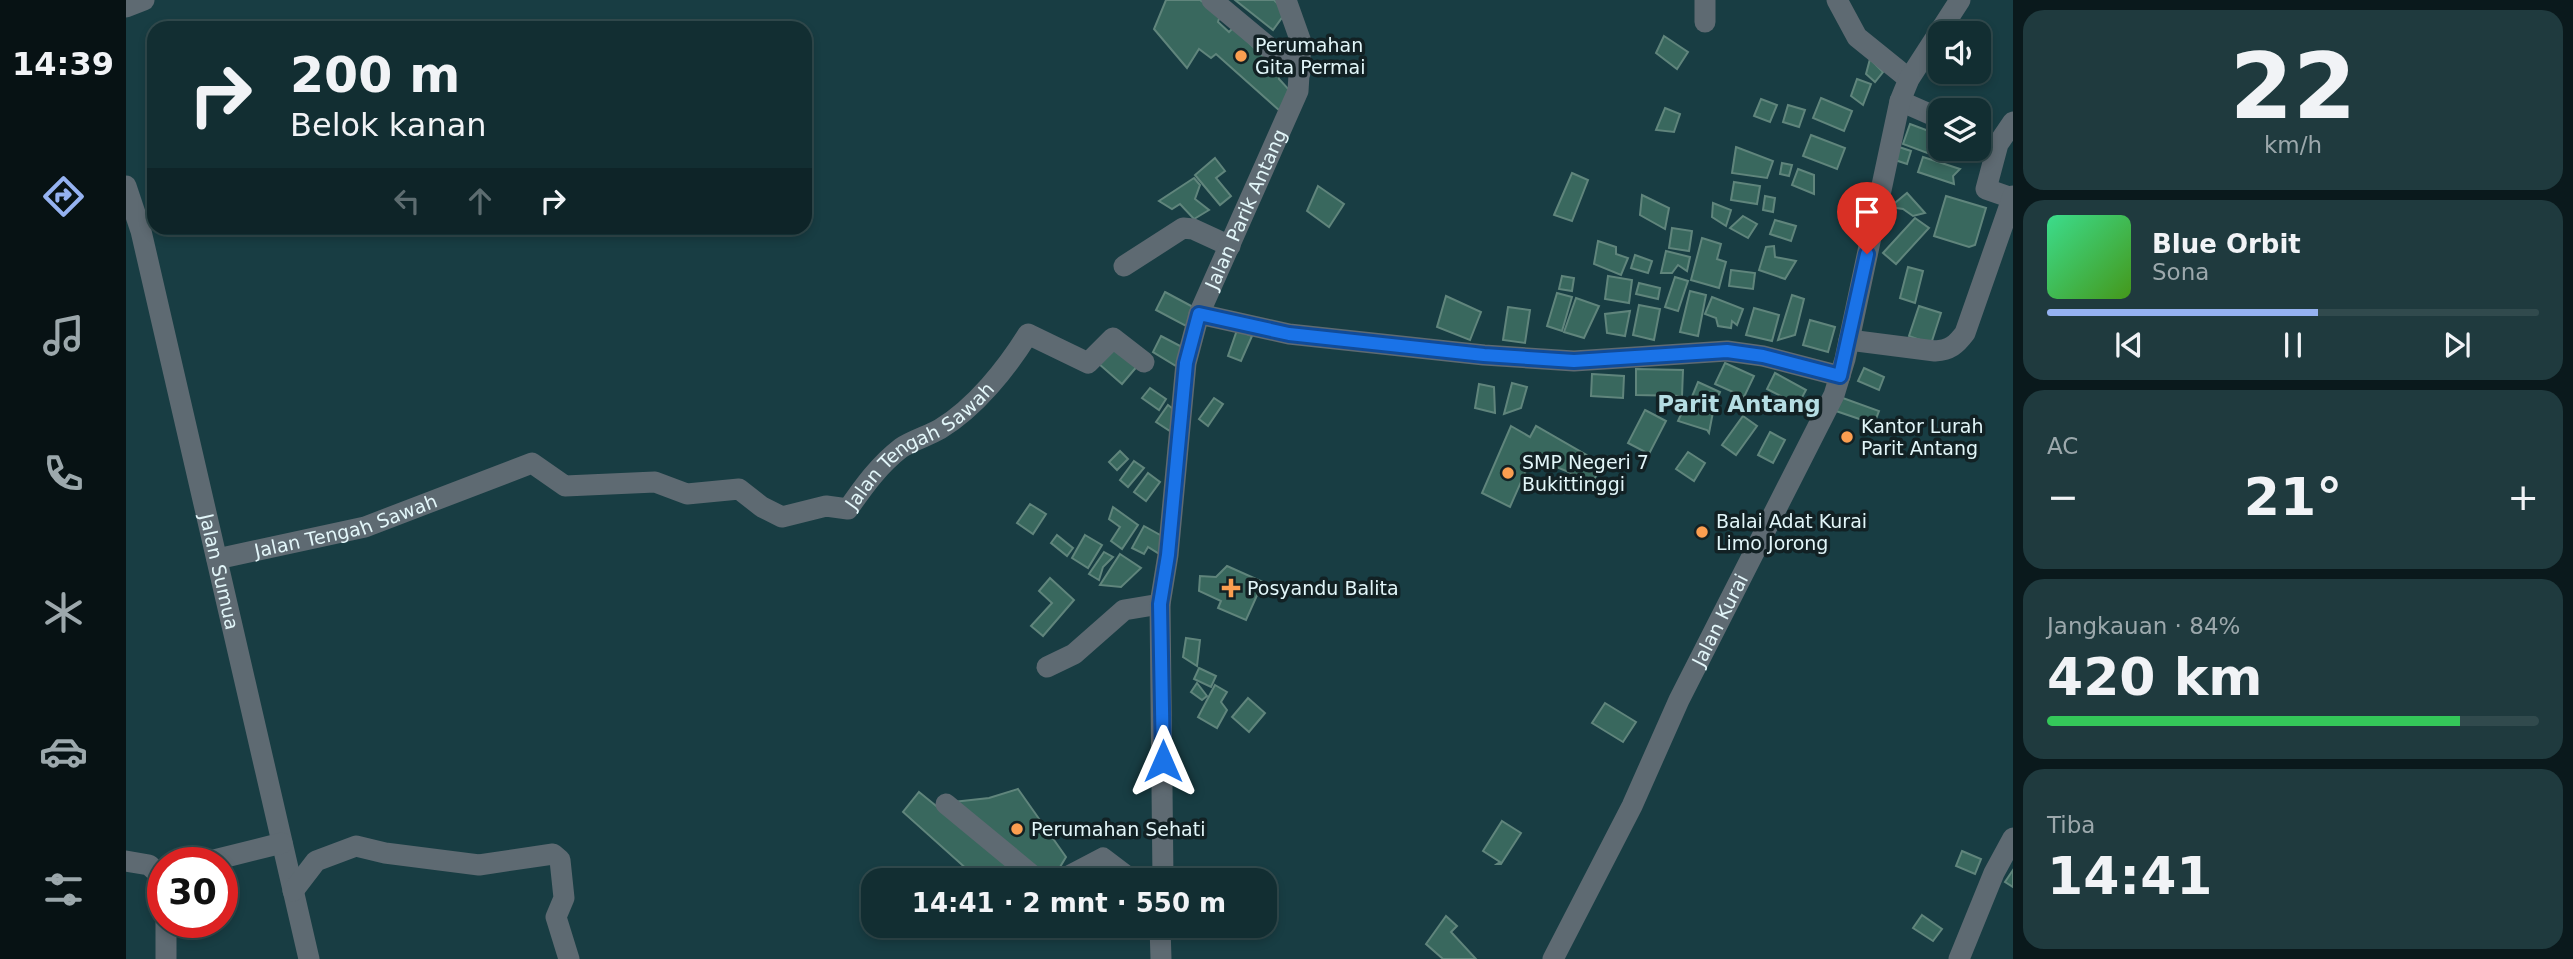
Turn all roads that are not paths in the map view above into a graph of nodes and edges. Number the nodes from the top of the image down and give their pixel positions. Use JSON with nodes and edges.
{"nodes":[{"id":1,"x":144,"y":0,"type":"edge"},
{"id":2,"x":1212,"y":0,"type":"edge"},
{"id":3,"x":1286,"y":0,"type":"edge"},
{"id":4,"x":1705,"y":0,"type":"edge"},
{"id":5,"x":1836,"y":0,"type":"edge"},
{"id":6,"x":1960,"y":0,"type":"edge"},
{"id":7,"x":126,"y":6,"type":"edge"},
{"id":8,"x":1705,"y":22,"type":"dead end"},
{"id":9,"x":1300,"y":73,"type":"junction"},
{"id":10,"x":1909,"y":79,"type":"junction"},
{"id":11,"x":1900,"y":102,"type":"junction"},
{"id":12,"x":1928,"y":114,"type":"edge"},
{"id":13,"x":2013,"y":122,"type":"edge"},
{"id":14,"x":1991,"y":138,"type":"edge"},
{"id":15,"x":1988,"y":161,"type":"edge"},
{"id":16,"x":126,"y":186,"type":"edge"},
{"id":17,"x":2013,"y":197,"type":"edge"},
{"id":18,"x":134,"y":232,"type":"edge"},
{"id":19,"x":1230,"y":246,"type":"junction"},
{"id":20,"x":1124,"y":266,"type":"dead end"},
{"id":21,"x":1199,"y":314,"type":"junction"},
{"id":22,"x":1849,"y":340,"type":"junction"},
{"id":23,"x":1144,"y":362,"type":"dead end"},
{"id":24,"x":1840,"y":376,"type":"junction"},
{"id":25,"x":217,"y":559,"type":"junction"},
{"id":26,"x":1160,"y":604,"type":"junction"},
{"id":27,"x":1046,"y":667,"type":"dead end"},
{"id":28,"x":946,"y":804,"type":"dead end"},
{"id":29,"x":2013,"y":838,"type":"edge"},
{"id":30,"x":282,"y":843,"type":"junction"},
{"id":31,"x":238,"y":854,"type":"edge"},
{"id":32,"x":126,"y":861,"type":"edge"},
{"id":33,"x":147,"y":865,"type":"edge"},
{"id":34,"x":1023,"y":868,"type":"edge"},
{"id":35,"x":1083,"y":868,"type":"edge"},
{"id":36,"x":1116,"y":868,"type":"edge"},
{"id":37,"x":1163,"y":868,"type":"edge"},
{"id":38,"x":293,"y":891,"type":"junction"},
{"id":39,"x":166,"y":938,"type":"edge"},
{"id":40,"x":1160,"y":938,"type":"edge"},
{"id":41,"x":166,"y":959,"type":"edge"},
{"id":42,"x":309,"y":959,"type":"edge"},
{"id":43,"x":569,"y":959,"type":"edge"},
{"id":44,"x":1161,"y":959,"type":"edge"},
{"id":45,"x":1553,"y":959,"type":"edge"},
{"id":46,"x":1959,"y":959,"type":"edge"}],
"edges":[{"from":1,"to":7,"type":"street"},
{"from":2,"to":9,"type":"street"},
{"from":3,"to":9,"type":"street","name":"Jalan Parik Antang"},
{"from":4,"to":8,"type":"street"},
{"from":5,"to":10,"type":"street"},
{"from":6,"to":10,"type":"street","name":"Jalan Kurai"},
{"from":9,"to":19,"type":"street","name":"Jalan Parik Antang"},
{"from":10,"to":11,"type":"street","name":"Jalan Kurai"},
{"from":11,"to":12,"type":"street"},
{"from":11,"to":22,"type":"street","name":"Jalan Kurai"},
{"from":13,"to":14,"type":"street"},
{"from":15,"to":17,"type":"street"},
{"from":16,"to":18,"type":"street","name":"Jalan Sumua"},
{"from":17,"to":22,"type":"street"},
{"from":18,"to":25,"type":"street","name":"Jalan Sumua"},
{"from":19,"to":20,"type":"street"},
{"from":19,"to":21,"type":"street","name":"Jalan Parik Antang"},
{"from":21,"to":24,"type":"street"},
{"from":21,"to":26,"type":"street","name":"Jalan Parik Antang"},
{"from":22,"to":24,"type":"street","name":"Jalan Kurai"},
{"from":23,"to":25,"type":"street","name":"Jalan Tengah Sawah"},
{"from":24,"to":45,"type":"street","name":"Jalan Kurai"},
{"from":25,"to":30,"type":"street","name":"Jalan Sumua"},
{"from":26,"to":27,"type":"street"},
{"from":26,"to":37,"type":"street","name":"Jalan Parik Antang"},
{"from":28,"to":34,"type":"street"},
{"from":29,"to":46,"type":"street"},
{"from":30,"to":31,"type":"street"},
{"from":30,"to":38,"type":"street","name":"Jalan Sumua"},
{"from":32,"to":33,"type":"street"},
{"from":35,"to":36,"type":"street"},
{"from":38,"to":42,"type":"street","name":"Jalan Sumua"},
{"from":38,"to":43,"type":"street"},
{"from":39,"to":41,"type":"street"},
{"from":40,"to":44,"type":"street"}]}
